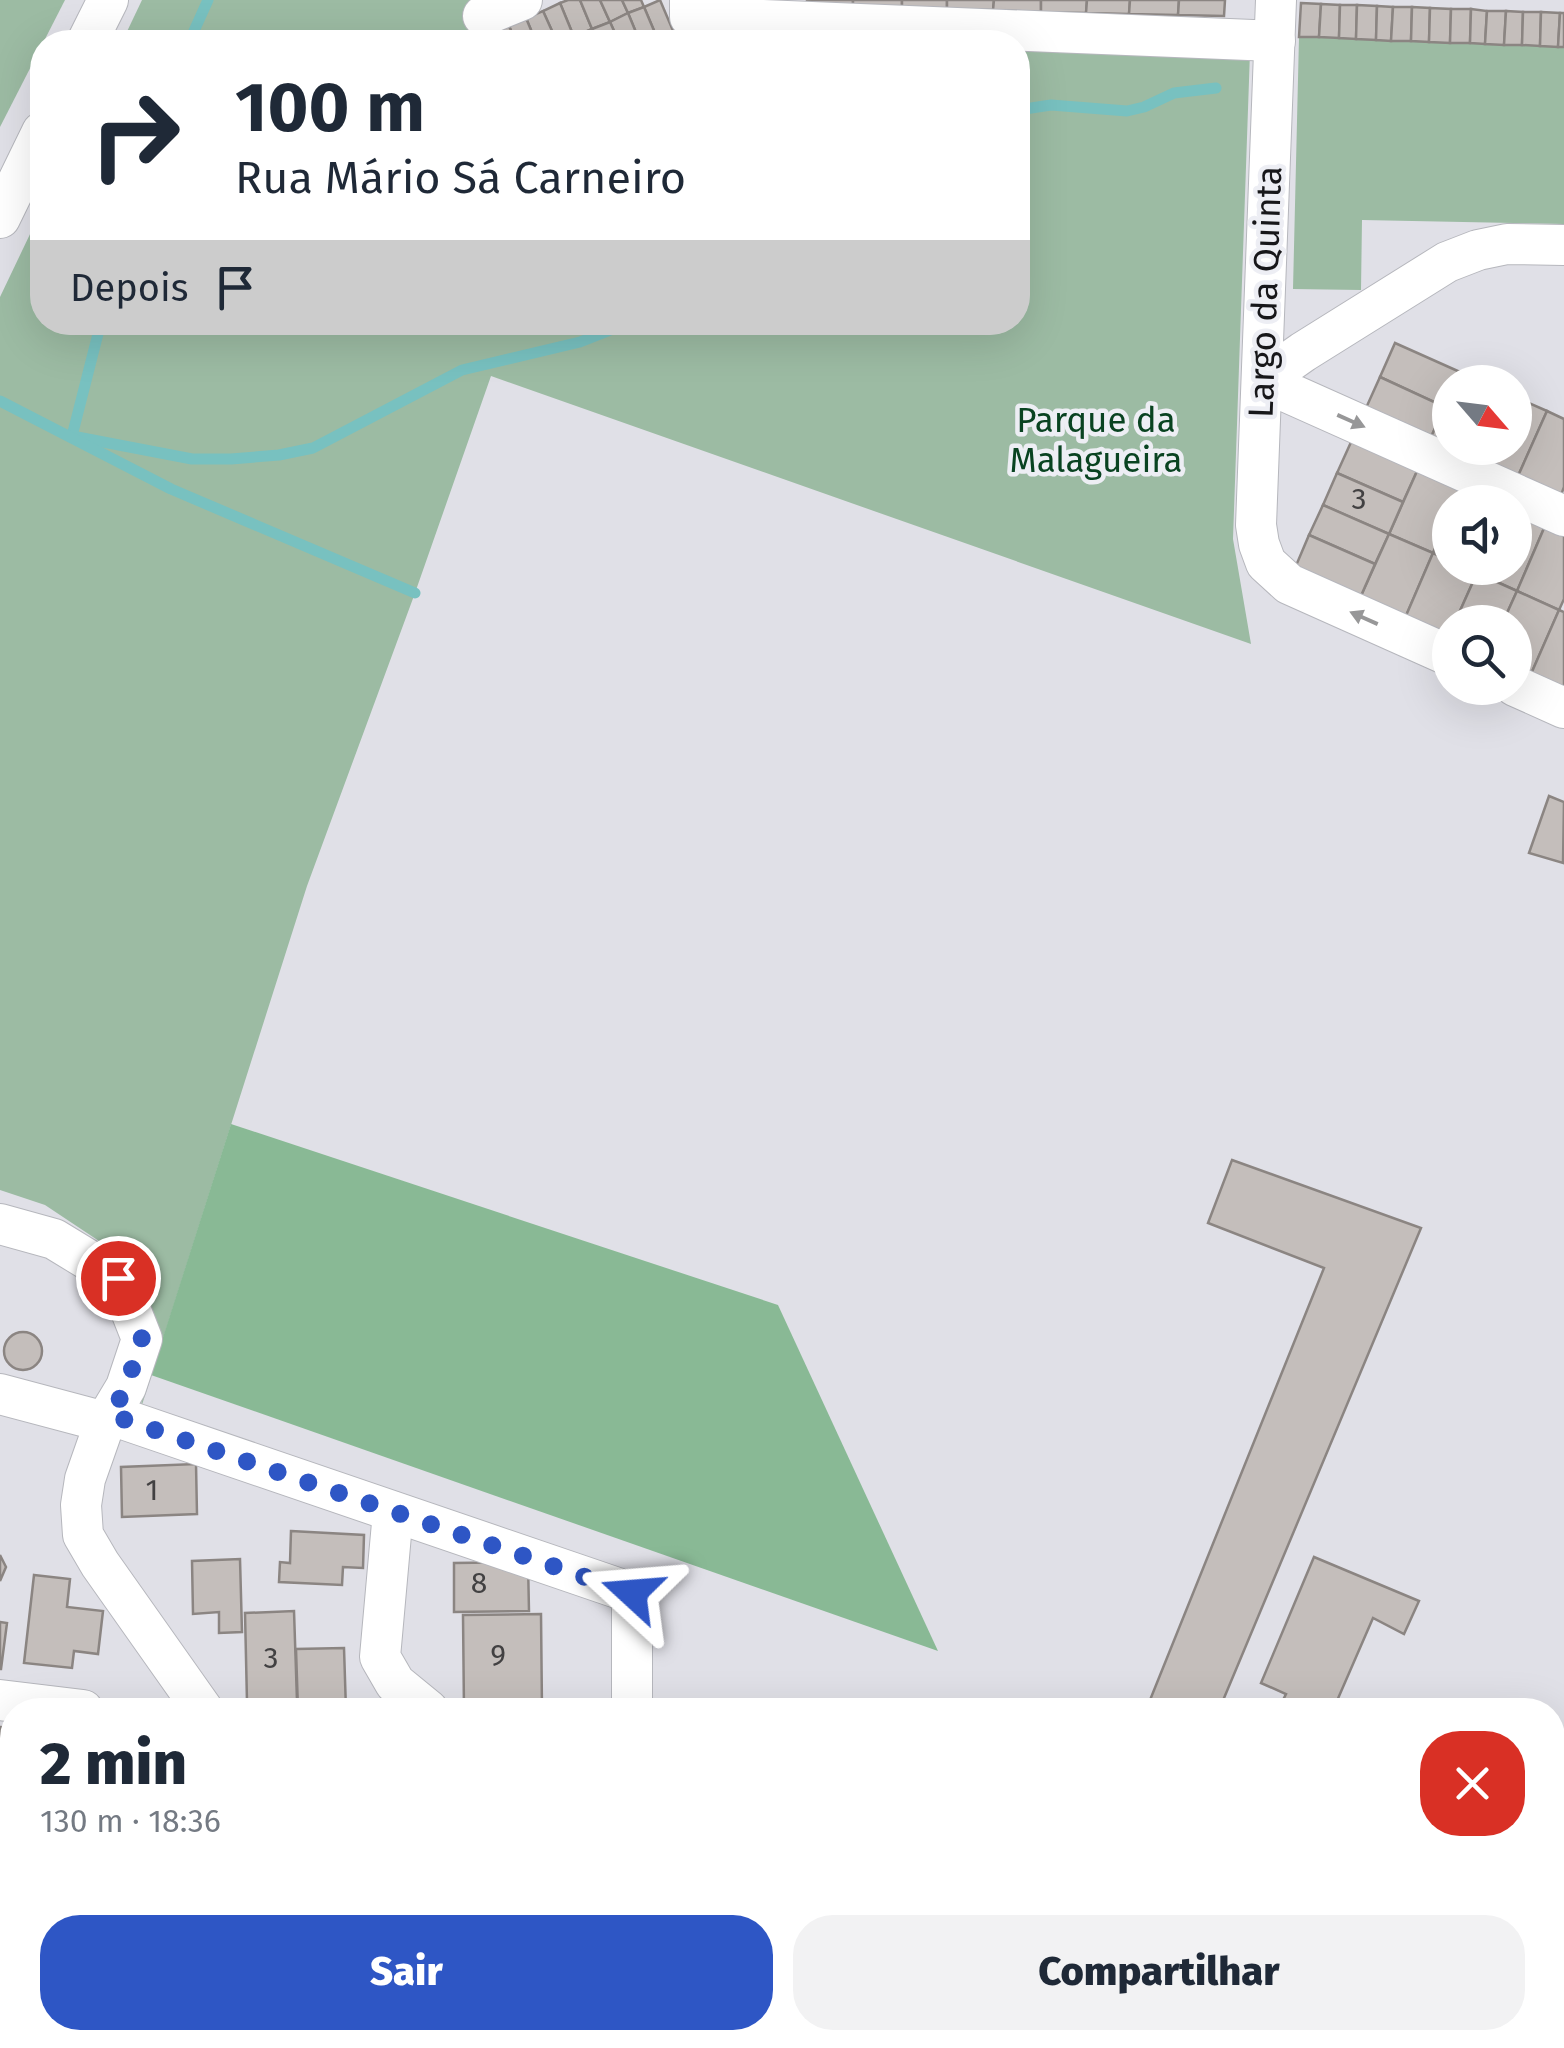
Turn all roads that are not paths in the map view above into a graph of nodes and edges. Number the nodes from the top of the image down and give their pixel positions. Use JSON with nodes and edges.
{"nodes":[{"id":1,"x":108,"y":0,"type":"edge"},
{"id":2,"x":522,"y":0,"type":"edge"},
{"id":3,"x":1276,"y":0,"type":"edge"},
{"id":4,"x":690,"y":15,"type":"edge"},
{"id":5,"x":483,"y":16,"type":"dead end"},
{"id":6,"x":93,"y":30,"type":"edge"},
{"id":7,"x":1028,"y":30,"type":"edge"},
{"id":8,"x":1030,"y":30,"type":"edge"},
{"id":9,"x":1275,"y":41,"type":"junction"},
{"id":10,"x":30,"y":157,"type":"edge"},
{"id":11,"x":0,"y":218,"type":"edge"},
{"id":12,"x":1564,"y":245,"type":"edge"},
{"id":13,"x":1262,"y":381,"type":"junction"},
{"id":14,"x":1564,"y":516,"type":"edge"},
{"id":15,"x":1432,"y":648,"type":"edge"},
{"id":16,"x":1532,"y":694,"type":"edge"},
{"id":17,"x":1564,"y":708,"type":"edge"},
{"id":18,"x":0,"y":1224,"type":"edge"},
{"id":19,"x":0,"y":1394,"type":"edge"},
{"id":20,"x":114,"y":1408,"type":"junction"},
{"id":21,"x":393,"y":1512,"type":"junction"},
{"id":22,"x":195,"y":1698,"type":"edge"},
{"id":23,"x":414,"y":1698,"type":"edge"},
{"id":24,"x":632,"y":1698,"type":"edge"}],
"edges":[{"from":1,"to":6,"type":"street"},
{"from":2,"to":5,"type":"street"},
{"from":3,"to":9,"type":"street","name":"Largo da Quinta"},
{"from":4,"to":7,"type":"street"},
{"from":8,"to":9,"type":"street"},
{"from":9,"to":13,"type":"street","name":"Largo da Quinta"},
{"from":10,"to":11,"type":"street"},
{"from":12,"to":13,"type":"street"},
{"from":13,"to":14,"type":"street","one_way":true},
{"from":15,"to":13,"type":"street","name":"Largo da Quinta","one_way":true},
{"from":16,"to":17,"type":"street"},
{"from":18,"to":20,"type":"street"},
{"from":19,"to":20,"type":"street"},
{"from":20,"to":21,"type":"street"},
{"from":20,"to":22,"type":"street"},
{"from":21,"to":23,"type":"street"},
{"from":21,"to":24,"type":"street"}]}
